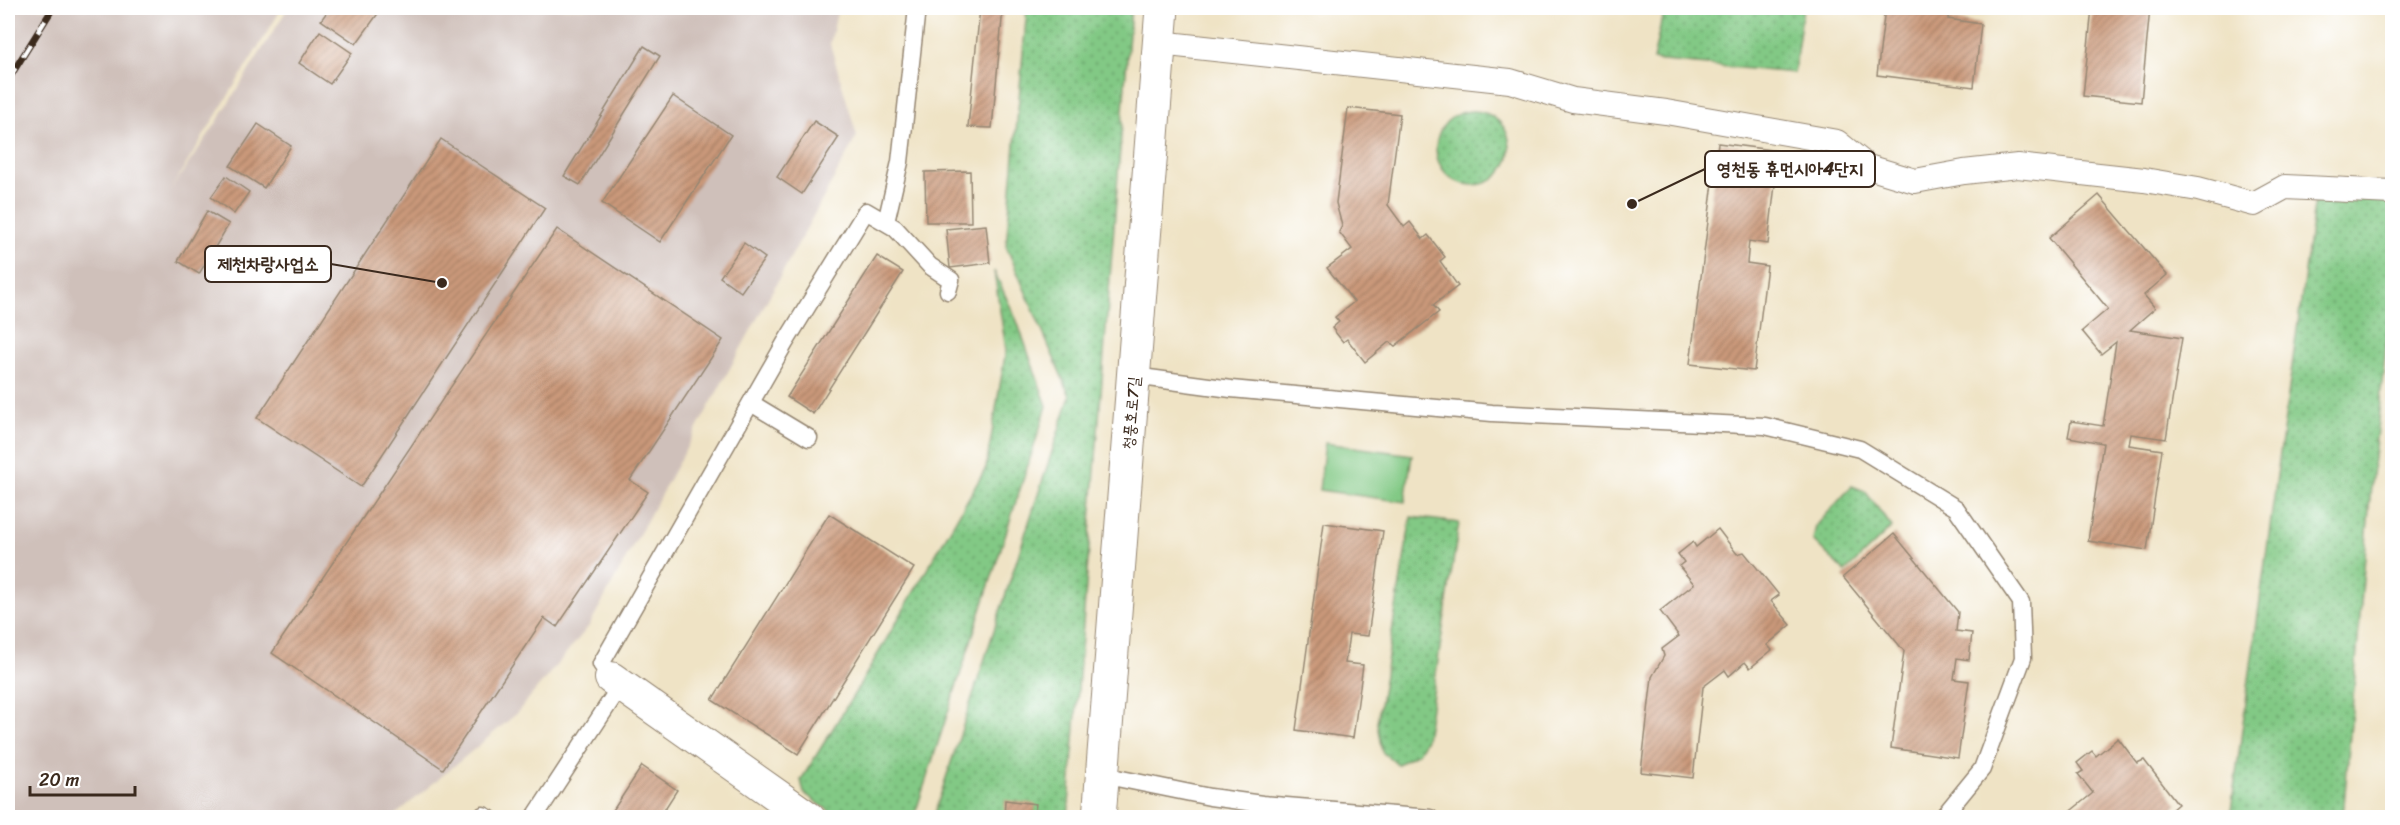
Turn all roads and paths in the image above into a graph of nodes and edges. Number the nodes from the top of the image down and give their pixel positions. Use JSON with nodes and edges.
{"nodes":[{"id":1,"x":916,"y":8,"type":"edge"},
{"id":2,"x":1161,"y":8,"type":"edge"},
{"id":3,"x":1159,"y":43,"type":"junction"},
{"id":4,"x":2392,"y":192,"type":"edge"},
{"id":5,"x":886,"y":222,"type":"junction"},
{"id":6,"x":948,"y":291,"type":"dead end"},
{"id":7,"x":1134,"y":376,"type":"junction"},
{"id":8,"x":751,"y":402,"type":"junction"},
{"id":9,"x":809,"y":438,"type":"dead end"},
{"id":10,"x":616,"y":682,"type":"junction"},
{"id":11,"x":1102,"y":775,"type":"junction"},
{"id":12,"x":481,"y":818,"type":"edge"},
{"id":13,"x":489,"y":818,"type":"edge"},
{"id":14,"x":534,"y":818,"type":"edge"},
{"id":15,"x":809,"y":818,"type":"edge"},
{"id":16,"x":1099,"y":818,"type":"edge"},
{"id":17,"x":1430,"y":818,"type":"edge"},
{"id":18,"x":1942,"y":818,"type":"edge"}],
"edges":[{"from":1,"to":5,"type":"lane"},
{"from":2,"to":3,"type":"street","name":"청풍호로7길"},
{"from":3,"to":4,"type":"street"},
{"from":3,"to":7,"type":"street","name":"청풍호로7길"},
{"from":5,"to":6,"type":"lane"},
{"from":5,"to":8,"type":"lane"},
{"from":7,"to":11,"type":"street","name":"청풍호로7길"},
{"from":7,"to":18,"type":"lane"},
{"from":8,"to":9,"type":"lane"},
{"from":8,"to":10,"type":"lane"},
{"from":10,"to":14,"type":"lane"},
{"from":10,"to":15,"type":"street"},
{"from":11,"to":16,"type":"street","name":"청풍호로7길"},
{"from":11,"to":17,"type":"lane"},
{"from":12,"to":13,"type":"lane"}]}
